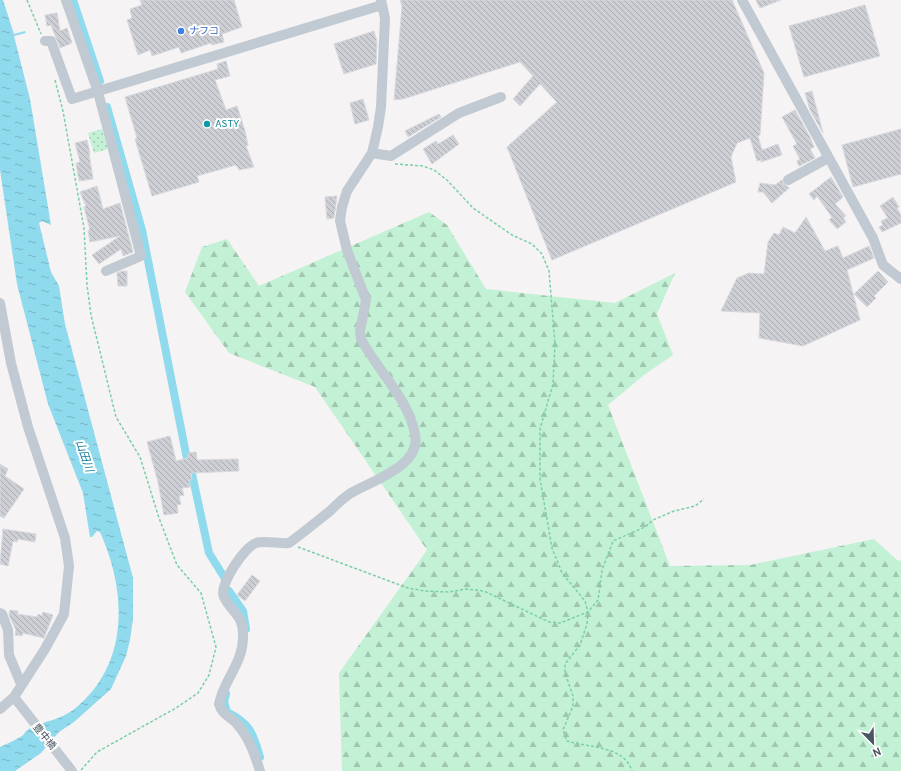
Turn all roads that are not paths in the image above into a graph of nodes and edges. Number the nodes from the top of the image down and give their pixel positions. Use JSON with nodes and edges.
{"nodes":[{"id":1,"x":66,"y":0,"type":"edge"},
{"id":2,"x":742,"y":0,"type":"edge"},
{"id":3,"x":382,"y":2,"type":"edge"},
{"id":4,"x":45,"y":41,"type":"road end"},
{"id":5,"x":98,"y":92,"type":"junction"},
{"id":6,"x":501,"y":97,"type":"dead end"},
{"id":7,"x":372,"y":153,"type":"junction"},
{"id":8,"x":828,"y":158,"type":"junction"},
{"id":9,"x":788,"y":180,"type":"dead end"},
{"id":10,"x":106,"y":271,"type":"dead end"},
{"id":11,"x":901,"y":279,"type":"edge"},
{"id":12,"x":0,"y":302,"type":"edge"},
{"id":13,"x":0,"y":306,"type":"edge"},
{"id":14,"x":0,"y":613,"type":"edge"},
{"id":15,"x":21,"y":684,"type":"junction"},
{"id":16,"x":15,"y":700,"type":"junction"},
{"id":17,"x":0,"y":709,"type":"edge"},
{"id":18,"x":72,"y":771,"type":"edge"},
{"id":19,"x":260,"y":771,"type":"edge"}],
"edges":[{"from":1,"to":5,"type":"street"},
{"from":2,"to":8,"type":"street"},
{"from":3,"to":5,"type":"street"},
{"from":3,"to":7,"type":"street"},
{"from":4,"to":5,"type":"street"},
{"from":5,"to":10,"type":"street"},
{"from":6,"to":7,"type":"street"},
{"from":7,"to":19,"type":"street"},
{"from":8,"to":9,"type":"street"},
{"from":8,"to":11,"type":"street"},
{"from":12,"to":13,"type":"street"},
{"from":13,"to":15,"type":"street"},
{"from":14,"to":15,"type":"street"},
{"from":15,"to":16,"type":"street"},
{"from":16,"to":17,"type":"street"},
{"from":16,"to":18,"type":"street","name":"豊中橋"}]}
